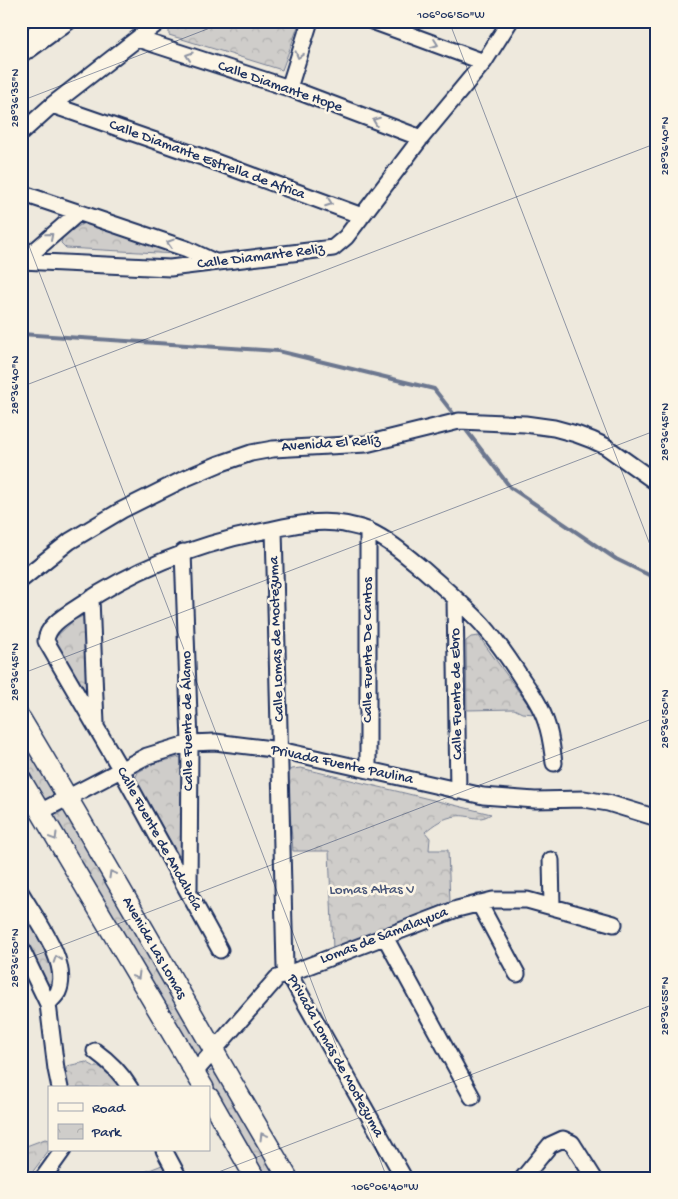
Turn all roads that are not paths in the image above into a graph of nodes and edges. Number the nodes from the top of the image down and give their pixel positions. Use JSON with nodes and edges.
{"nodes":[{"id":1,"x":46,"y":21,"type":"edge"},
{"id":2,"x":68,"y":21,"type":"edge"},
{"id":3,"x":160,"y":21,"type":"edge"},
{"id":4,"x":310,"y":21,"type":"edge"},
{"id":5,"x":372,"y":21,"type":"edge"},
{"id":6,"x":510,"y":21,"type":"edge"},
{"id":7,"x":138,"y":39,"type":"junction"},
{"id":8,"x":21,"y":54,"type":"edge"},
{"id":9,"x":484,"y":62,"type":"junction"},
{"id":10,"x":289,"y":88,"type":"junction"},
{"id":11,"x":52,"y":105,"type":"junction"},
{"id":12,"x":21,"y":133,"type":"edge"},
{"id":13,"x":421,"y":138,"type":"junction"},
{"id":14,"x":21,"y":193,"type":"edge"},
{"id":15,"x":78,"y":213,"type":"junction"},
{"id":16,"x":362,"y":216,"type":"junction"},
{"id":17,"x":22,"y":261,"type":"edge"},
{"id":18,"x":214,"y":262,"type":"junction"},
{"id":19,"x":657,"y":483,"type":"edge"},
{"id":20,"x":274,"y":529,"type":"junction"},
{"id":21,"x":368,"y":530,"type":"junction"},
{"id":22,"x":183,"y":552,"type":"junction"},
{"id":23,"x":21,"y":580,"type":"edge"},
{"id":24,"x":91,"y":598,"type":"junction"},
{"id":25,"x":456,"y":598,"type":"junction"},
{"id":26,"x":21,"y":719,"type":"edge"},
{"id":27,"x":96,"y":728,"type":"junction"},
{"id":28,"x":190,"y":743,"type":"junction"},
{"id":29,"x":280,"y":750,"type":"junction"},
{"id":30,"x":554,"y":762,"type":"dead end"},
{"id":31,"x":121,"y":770,"type":"junction"},
{"id":32,"x":368,"y":770,"type":"junction"},
{"id":33,"x":21,"y":779,"type":"edge"},
{"id":34,"x":458,"y":791,"type":"junction"},
{"id":35,"x":69,"y":798,"type":"junction"},
{"id":36,"x":40,"y":812,"type":"junction"},
{"id":37,"x":657,"y":818,"type":"edge"},
{"id":38,"x":551,"y":860,"type":"dead end"},
{"id":39,"x":188,"y":890,"type":"junction"},
{"id":40,"x":21,"y":894,"type":"edge"},
{"id":41,"x":479,"y":903,"type":"junction"},
{"id":42,"x":552,"y":906,"type":"junction"},
{"id":43,"x":614,"y":924,"type":"dead end"},
{"id":44,"x":283,"y":930,"type":"joint"},
{"id":45,"x":385,"y":937,"type":"junction"},
{"id":46,"x":21,"y":948,"type":"edge"},
{"id":47,"x":220,"y":950,"type":"dead end"},
{"id":48,"x":287,"y":973,"type":"junction"},
{"id":49,"x":517,"y":974,"type":"dead end"},
{"id":50,"x":48,"y":1004,"type":"junction"},
{"id":51,"x":95,"y":1051,"type":"dead end"},
{"id":52,"x":213,"y":1051,"type":"junction"},
{"id":53,"x":199,"y":1080,"type":"edge"},
{"id":54,"x":60,"y":1086,"type":"edge"},
{"id":55,"x":129,"y":1086,"type":"edge"},
{"id":56,"x":472,"y":1097,"type":"dead end"},
{"id":57,"x":210,"y":1099,"type":"edge"},
{"id":58,"x":62,"y":1152,"type":"edge"},
{"id":59,"x":165,"y":1152,"type":"edge"},
{"id":60,"x":43,"y":1178,"type":"edge"},
{"id":61,"x":179,"y":1178,"type":"edge"},
{"id":62,"x":255,"y":1178,"type":"edge"},
{"id":63,"x":288,"y":1178,"type":"edge"},
{"id":64,"x":404,"y":1178,"type":"edge"},
{"id":65,"x":523,"y":1178,"type":"edge"},
{"id":66,"x":594,"y":1178,"type":"edge"}],
"edges":[{"from":1,"to":8,"type":"main road"},
{"from":2,"to":8,"type":"street"},
{"from":3,"to":7,"type":"street"},
{"from":4,"to":10,"type":"street","one_way":true},
{"from":5,"to":9,"type":"street","one_way":true},
{"from":6,"to":9,"type":"street","name":"Calle Diamante Reliz"},
{"from":10,"to":7,"type":"street","name":"Calle Diamante Hope","one_way":true},
{"from":7,"to":11,"type":"street"},
{"from":9,"to":13,"type":"street","name":"Calle Diamante Reliz"},
{"from":13,"to":10,"type":"street","name":"Calle Diamante Hope","one_way":true},
{"from":11,"to":12,"type":"street"},
{"from":11,"to":16,"type":"street","name":"Calle Diamante Estrella de Africa","one_way":true},
{"from":13,"to":16,"type":"street","name":"Calle Diamante Reliz"},
{"from":14,"to":15,"type":"street"},
{"from":17,"to":15,"type":"street","one_way":true},
{"from":18,"to":15,"type":"street","one_way":true},
{"from":16,"to":18,"type":"street","name":"Calle Diamante Reliz"},
{"from":17,"to":18,"type":"street","name":"Calle Diamante Reliz"},
{"from":19,"to":23,"type":"street","name":"Avenida El Relíz"},
{"from":20,"to":21,"type":"street","name":"Calle Fuente de Andalucía"},
{"from":20,"to":22,"type":"street","name":"Calle Fuente de Andalucía"},
{"from":20,"to":29,"type":"street","name":"Calle Lomas de Moctezuma"},
{"from":21,"to":25,"type":"street","name":"Calle Fuente de Andalucía"},
{"from":21,"to":32,"type":"street","name":"Calle Fuente De Cantos"},
{"from":22,"to":24,"type":"street","name":"Calle Fuente de Andalucía"},
{"from":22,"to":28,"type":"street","name":"Calle Fuente de Álamo"},
{"from":24,"to":27,"type":"street","name":"Calle Fuente de Andalucía"},
{"from":24,"to":27,"type":"street","name":"Calle Fuente de Andalucía"},
{"from":25,"to":30,"type":"street","name":"Calle Fuente de Andalucía"},
{"from":25,"to":34,"type":"street","name":"Calle Fuente de Ebro"},
{"from":26,"to":35,"type":"main road","name":"Avenida Las Lomas"},
{"from":27,"to":31,"type":"street","name":"Calle Fuente de Andalucía"},
{"from":28,"to":29,"type":"street","name":"Privada Fuente Paulina"},
{"from":28,"to":31,"type":"street","name":"Privada Fuente Paulina"},
{"from":28,"to":39,"type":"street","name":"Calle Fuente de Álamo"},
{"from":29,"to":32,"type":"street","name":"Privada Fuente Paulina"},
{"from":29,"to":44,"type":"street","name":"Calle Lomas de Moctezuma"},
{"from":31,"to":35,"type":"street","name":"Privada Fuente Paulina"},
{"from":31,"to":39,"type":"street","name":"Calle Fuente de Andalucía"},
{"from":32,"to":34,"type":"street","name":"Privada Fuente Paulina"},
{"from":33,"to":36,"type":"main road","name":"Avenida Las Lomas"},
{"from":34,"to":37,"type":"street","name":"Privada Fuente Paulina"},
{"from":35,"to":36,"type":"street","name":"Privada Fuente Paulina"},
{"from":52,"to":35,"type":"main road","name":"Avenida Las Lomas","one_way":true},
{"from":36,"to":53,"type":"main road","name":"Avenida Las Lomas","one_way":true},
{"from":38,"to":42,"type":"street"},
{"from":39,"to":47,"type":"street","name":"Calle Fuente de Andalucía"},
{"from":50,"to":40,"type":"street","one_way":true},
{"from":41,"to":42,"type":"street","name":"Lomas de Samalayuca"},
{"from":41,"to":45,"type":"street","name":"Lomas de Samalayuca"},
{"from":41,"to":49,"type":"street"},
{"from":42,"to":43,"type":"street","name":"Lomas de Samalayuca"},
{"from":44,"to":48,"type":"street","name":"Privada Lomas de Moctezuma"},
{"from":45,"to":48,"type":"street","name":"Lomas de Samalayuca"},
{"from":45,"to":56,"type":"street"},
{"from":46,"to":50,"type":"street"},
{"from":48,"to":52,"type":"street","name":"Lomas de Samalayuca"},
{"from":48,"to":64,"type":"street","name":"Privada Lomas de Moctezuma"},
{"from":50,"to":54,"type":"street"},
{"from":51,"to":55,"type":"street"},
{"from":52,"to":53,"type":"street","name":"Lomas de Samalayuca"},
{"from":63,"to":52,"type":"main road","name":"Avenida Las Lomas","one_way":true},
{"from":57,"to":62,"type":"main road"},
{"from":58,"to":60,"type":"street"},
{"from":59,"to":61,"type":"street"},
{"from":65,"to":66,"type":"street"}]}
